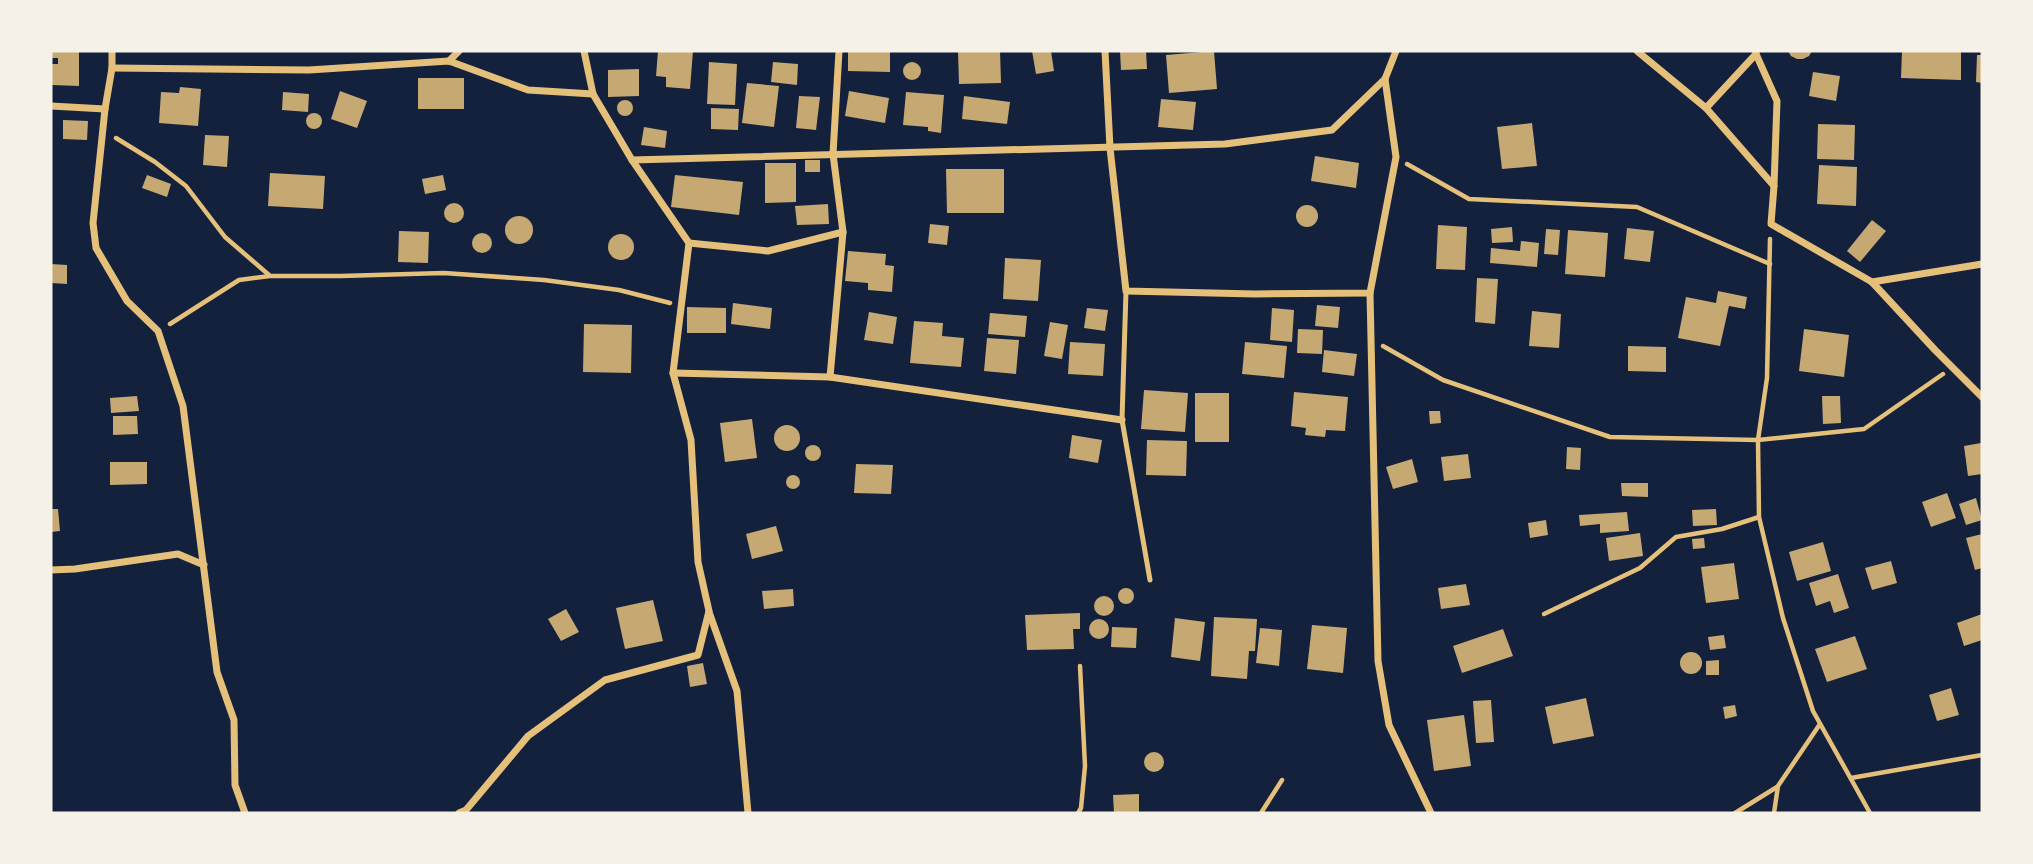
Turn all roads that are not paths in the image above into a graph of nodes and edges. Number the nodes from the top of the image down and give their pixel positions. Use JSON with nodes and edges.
{"nodes":[{"id":1,"x":112,"y":51,"type":"edge"},
{"id":2,"x":459,"y":51,"type":"edge"},
{"id":3,"x":584,"y":51,"type":"edge"},
{"id":4,"x":839,"y":51,"type":"edge"},
{"id":5,"x":1105,"y":51,"type":"edge"},
{"id":6,"x":1396,"y":51,"type":"edge"},
{"id":7,"x":1637,"y":51,"type":"edge"},
{"id":8,"x":1756,"y":52,"type":"edge"},
{"id":9,"x":449,"y":61,"type":"junction"},
{"id":10,"x":112,"y":68,"type":"junction"},
{"id":11,"x":1385,"y":79,"type":"junction"},
{"id":12,"x":593,"y":94,"type":"junction"},
{"id":13,"x":51,"y":106,"type":"edge"},
{"id":14,"x":1706,"y":108,"type":"junction"},
{"id":15,"x":106,"y":109,"type":"junction"},
{"id":16,"x":1110,"y":148,"type":"junction"},
{"id":17,"x":833,"y":154,"type":"junction"},
{"id":18,"x":632,"y":160,"type":"junction"},
{"id":19,"x":1774,"y":186,"type":"junction"},
{"id":20,"x":843,"y":232,"type":"junction"},
{"id":21,"x":689,"y":243,"type":"junction"},
{"id":22,"x":1982,"y":264,"type":"edge"},
{"id":23,"x":1872,"y":282,"type":"junction"},
{"id":24,"x":1126,"y":291,"type":"junction"},
{"id":25,"x":1370,"y":293,"type":"junction"},
{"id":26,"x":673,"y":373,"type":"junction"},
{"id":27,"x":830,"y":377,"type":"junction"},
{"id":28,"x":1982,"y":397,"type":"edge"},
{"id":29,"x":1122,"y":420,"type":"junction"},
{"id":30,"x":204,"y":565,"type":"junction"},
{"id":31,"x":51,"y":570,"type":"edge"},
{"id":32,"x":1150,"y":580,"type":"dead end"},
{"id":33,"x":709,"y":611,"type":"junction"},
{"id":34,"x":245,"y":813,"type":"edge"},
{"id":35,"x":458,"y":813,"type":"edge"},
{"id":36,"x":748,"y":813,"type":"edge"},
{"id":37,"x":1431,"y":813,"type":"edge"}],
"edges":[{"from":1,"to":10,"type":"street"},
{"from":2,"to":9,"type":"street"},
{"from":3,"to":12,"type":"street"},
{"from":4,"to":17,"type":"street"},
{"from":5,"to":16,"type":"street"},
{"from":6,"to":11,"type":"street"},
{"from":7,"to":14,"type":"street"},
{"from":8,"to":14,"type":"street"},
{"from":8,"to":19,"type":"street"},
{"from":9,"to":10,"type":"street"},
{"from":9,"to":12,"type":"street"},
{"from":10,"to":15,"type":"street"},
{"from":11,"to":16,"type":"street"},
{"from":11,"to":25,"type":"street"},
{"from":12,"to":18,"type":"street"},
{"from":13,"to":15,"type":"street"},
{"from":14,"to":19,"type":"street"},
{"from":15,"to":30,"type":"street"},
{"from":16,"to":17,"type":"street"},
{"from":16,"to":24,"type":"street"},
{"from":17,"to":18,"type":"street"},
{"from":17,"to":20,"type":"street"},
{"from":18,"to":21,"type":"street"},
{"from":19,"to":23,"type":"street"},
{"from":20,"to":21,"type":"street"},
{"from":20,"to":27,"type":"street"},
{"from":21,"to":26,"type":"street"},
{"from":22,"to":23,"type":"street"},
{"from":23,"to":28,"type":"street"},
{"from":24,"to":25,"type":"street"},
{"from":24,"to":29,"type":"lane"},
{"from":25,"to":37,"type":"street"},
{"from":26,"to":27,"type":"street"},
{"from":26,"to":33,"type":"street"},
{"from":27,"to":29,"type":"street"},
{"from":29,"to":32,"type":"lane"},
{"from":30,"to":31,"type":"street"},
{"from":30,"to":34,"type":"street"},
{"from":33,"to":35,"type":"street"},
{"from":33,"to":36,"type":"street"}]}
